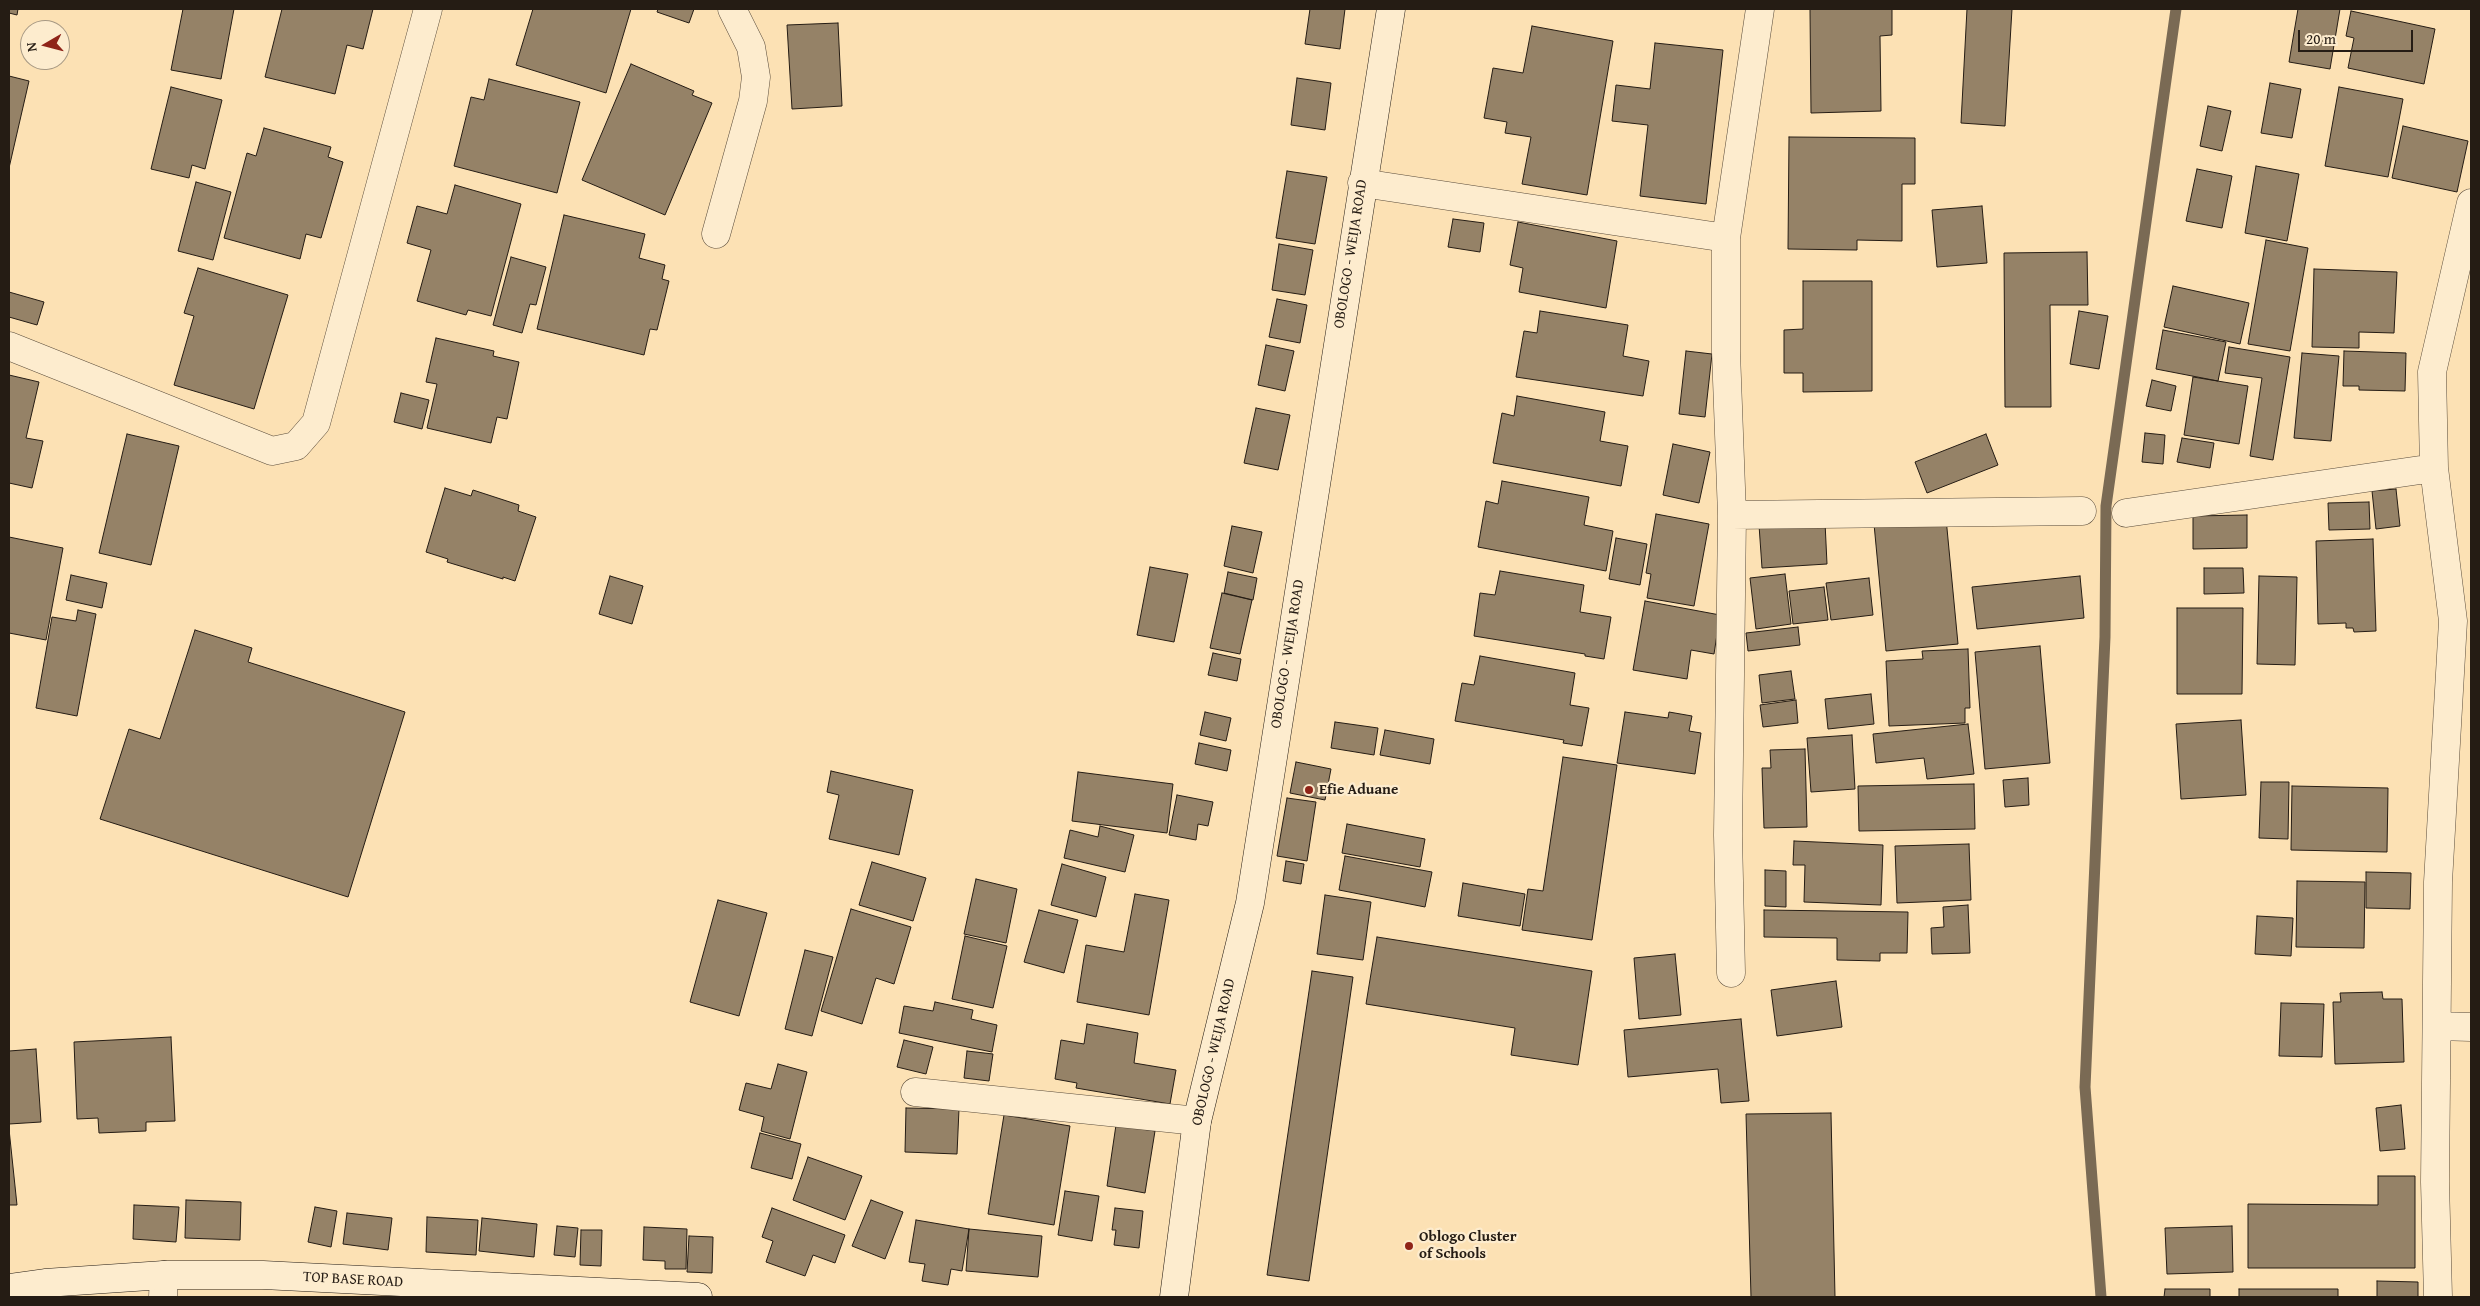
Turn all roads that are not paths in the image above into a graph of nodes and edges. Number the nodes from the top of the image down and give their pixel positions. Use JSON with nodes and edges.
{"nodes":[{"id":1,"x":428,"y":9,"type":"edge"},
{"id":2,"x":732,"y":9,"type":"edge"},
{"id":3,"x":1391,"y":9,"type":"edge"},
{"id":4,"x":1760,"y":9,"type":"edge"},
{"id":5,"x":1362,"y":183,"type":"junction"},
{"id":6,"x":2471,"y":203,"type":"edge"},
{"id":7,"x":716,"y":234,"type":"dead end"},
{"id":8,"x":1726,"y":238,"type":"junction"},
{"id":9,"x":9,"y":346,"type":"edge"},
{"id":10,"x":2434,"y":468,"type":"junction"},
{"id":11,"x":2082,"y":511,"type":"dead end"},
{"id":12,"x":2126,"y":513,"type":"dead end"},
{"id":13,"x":1732,"y":515,"type":"junction"},
{"id":14,"x":1731,"y":972,"type":"dead end"},
{"id":15,"x":2437,"y":1026,"type":"junction"},
{"id":16,"x":2471,"y":1028,"type":"edge"},
{"id":17,"x":915,"y":1092,"type":"dead end"},
{"id":18,"x":1197,"y":1121,"type":"junction"},
{"id":19,"x":164,"y":1286,"type":"edge"},
{"id":20,"x":9,"y":1288,"type":"edge"},
{"id":21,"x":698,"y":1297,"type":"edge"},
{"id":22,"x":1174,"y":1297,"type":"edge"},
{"id":23,"x":2438,"y":1297,"type":"edge"}],
"edges":[{"from":1,"to":9,"type":"street"},
{"from":2,"to":7,"type":"street"},
{"from":3,"to":5,"type":"street","name":"OBOLOGO - WEIJA ROAD"},
{"from":4,"to":8,"type":"street"},
{"from":5,"to":8,"type":"street"},
{"from":5,"to":18,"type":"street","name":"OBOLOGO - WEIJA ROAD"},
{"from":6,"to":10,"type":"street"},
{"from":8,"to":13,"type":"street"},
{"from":10,"to":12,"type":"street"},
{"from":10,"to":15,"type":"street"},
{"from":11,"to":13,"type":"street"},
{"from":13,"to":14,"type":"street"},
{"from":15,"to":16,"type":"street"},
{"from":15,"to":23,"type":"street"},
{"from":17,"to":18,"type":"street"},
{"from":18,"to":22,"type":"street","name":"OBOLOGO - WEIJA ROAD"},
{"from":19,"to":20,"type":"street","name":"TOP BASE ROAD"},
{"from":19,"to":21,"type":"street","name":"TOP BASE ROAD"}]}
